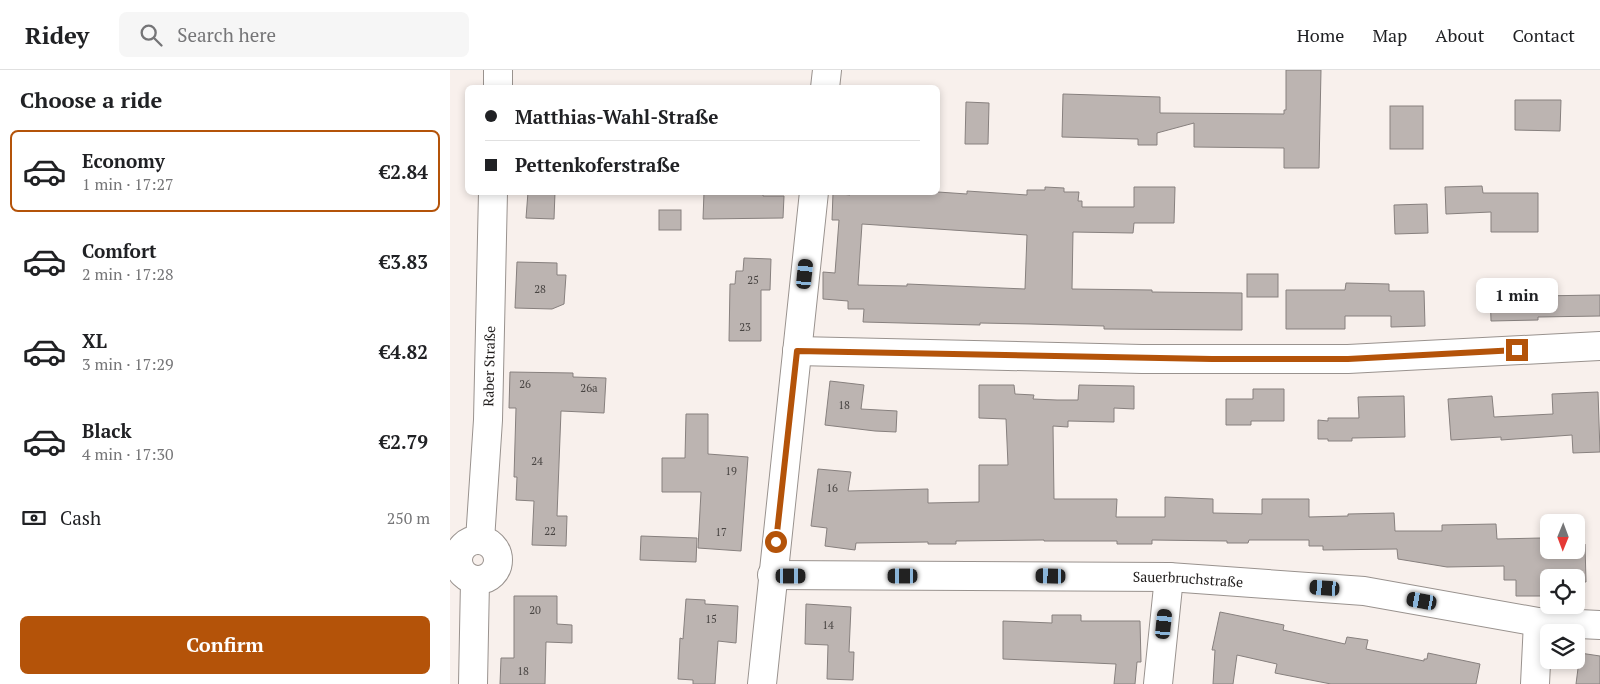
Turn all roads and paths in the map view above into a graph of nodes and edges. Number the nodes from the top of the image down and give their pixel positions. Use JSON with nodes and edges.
{"nodes":[{"id":1,"x":498,"y":70,"type":"edge"},
{"id":2,"x":827,"y":70,"type":"edge"},
{"id":3,"x":498,"y":85,"type":"edge"},
{"id":4,"x":826,"y":85,"type":"edge"},
{"id":5,"x":494,"y":195,"type":"edge"},
{"id":6,"x":814,"y":195,"type":"edge"},
{"id":7,"x":1600,"y":346,"type":"edge"},
{"id":8,"x":797,"y":351,"type":"junction"},
{"id":9,"x":480,"y":540,"type":"junction"},
{"id":10,"x":454,"y":559,"type":"edge"},
{"id":11,"x":772,"y":576,"type":"junction"},
{"id":12,"x":1169,"y":577,"type":"junction"},
{"id":13,"x":475,"y":581,"type":"junction"},
{"id":14,"x":1538,"y":622,"type":"junction"},
{"id":15,"x":1600,"y":625,"type":"edge"},
{"id":16,"x":473,"y":684,"type":"edge"},
{"id":17,"x":762,"y":684,"type":"edge"},
{"id":18,"x":1158,"y":684,"type":"edge"},
{"id":19,"x":1535,"y":684,"type":"edge"}],
"edges":[{"from":1,"to":3,"type":"street"},
{"from":2,"to":4,"type":"street"},
{"from":5,"to":9,"type":"street","name":"Raber Straße"},
{"from":6,"to":8,"type":"street"},
{"from":7,"to":8,"type":"street"},
{"from":8,"to":11,"type":"street"},
{"from":9,"to":10,"type":"street"},
{"from":9,"to":13,"type":"street"},
{"from":10,"to":13,"type":"street"},
{"from":11,"to":12,"type":"street","name":"Sauerbruchstraße"},
{"from":11,"to":17,"type":"street"},
{"from":12,"to":14,"type":"street","name":"Sauerbruchstraße"},
{"from":12,"to":18,"type":"street"},
{"from":13,"to":16,"type":"street"},
{"from":14,"to":15,"type":"street","name":"Sauerbruchstraße"},
{"from":14,"to":19,"type":"street"}]}
